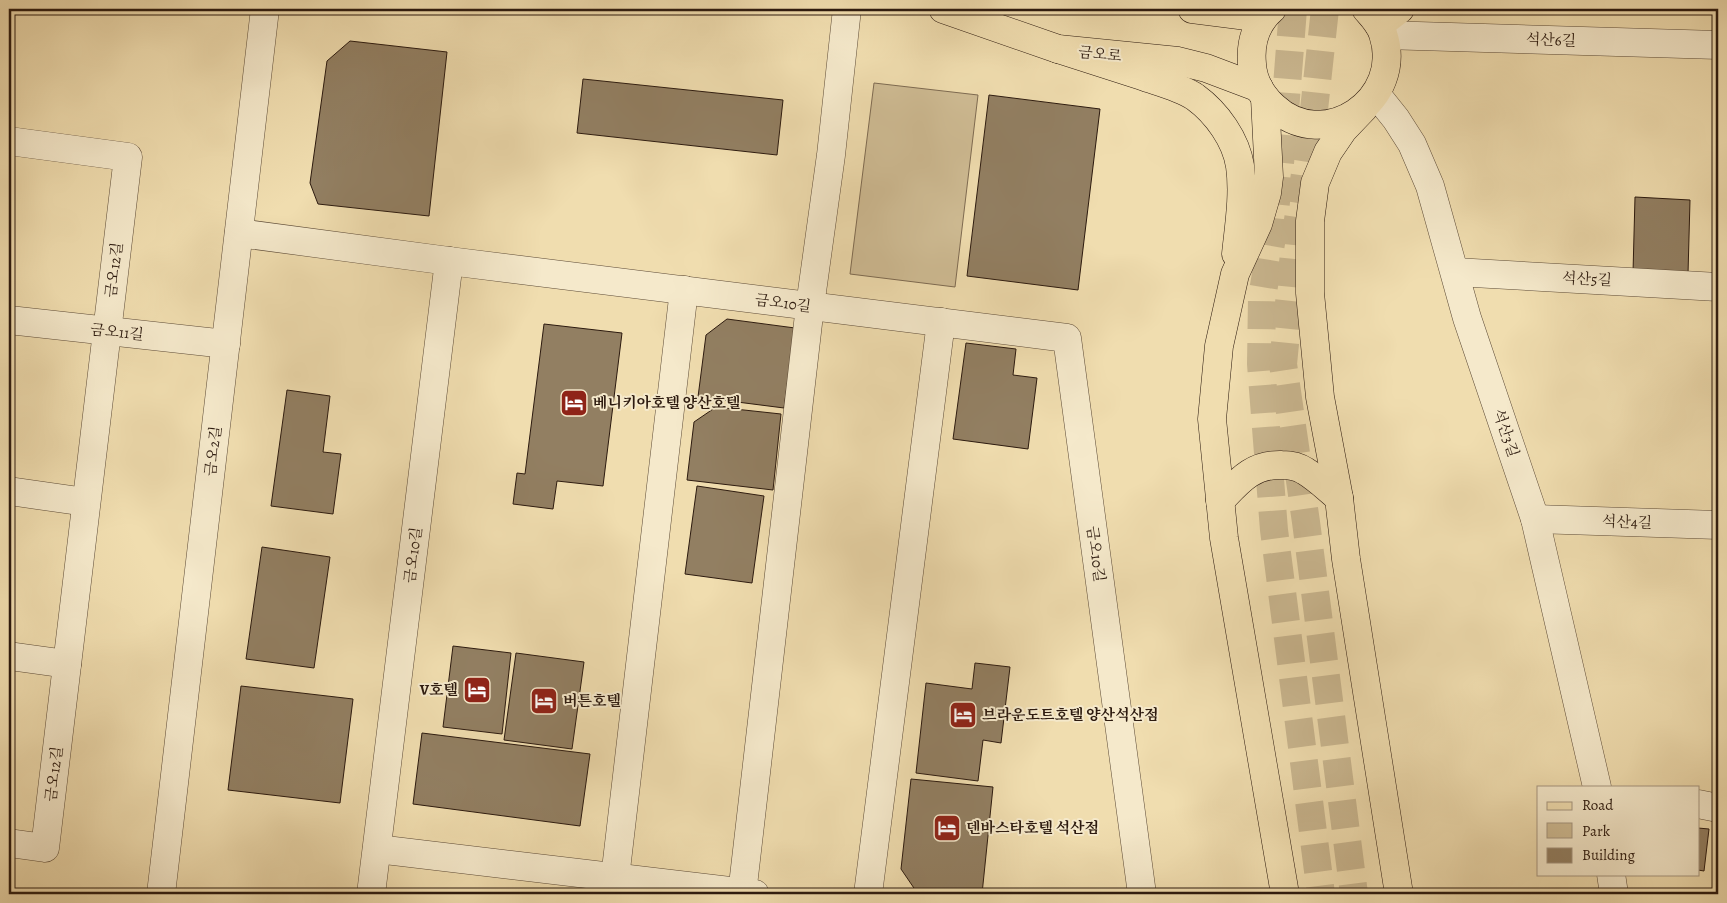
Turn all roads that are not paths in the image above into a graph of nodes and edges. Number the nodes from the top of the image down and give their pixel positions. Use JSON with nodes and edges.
{"nodes":[{"id":1,"x":265,"y":9,"type":"edge"},
{"id":2,"x":847,"y":9,"type":"edge"},
{"id":3,"x":943,"y":9,"type":"edge"},
{"id":4,"x":1192,"y":9,"type":"edge"},
{"id":5,"x":1267,"y":12,"type":"edge"},
{"id":6,"x":1382,"y":19,"type":"edge"},
{"id":7,"x":1718,"y":44,"type":"edge"},
{"id":8,"x":1058,"y":50,"type":"junction"},
{"id":9,"x":1262,"y":93,"type":"junction"},
{"id":10,"x":1370,"y":101,"type":"junction"},
{"id":11,"x":9,"y":141,"type":"edge"},
{"id":12,"x":239,"y":233,"type":"junction"},
{"id":13,"x":448,"y":261,"type":"junction"},
{"id":14,"x":1455,"y":272,"type":"junction"},
{"id":15,"x":1235,"y":274,"type":"junction"},
{"id":16,"x":1718,"y":287,"type":"edge"},
{"id":17,"x":684,"y":290,"type":"junction"},
{"id":18,"x":810,"y":306,"type":"junction"},
{"id":19,"x":9,"y":320,"type":"edge"},
{"id":20,"x":942,"y":322,"type":"junction"},
{"id":21,"x":107,"y":331,"type":"junction"},
{"id":22,"x":226,"y":344,"type":"junction"},
{"id":23,"x":9,"y":491,"type":"edge"},
{"id":24,"x":1339,"y":498,"type":"junction"},
{"id":25,"x":1220,"y":501,"type":"junction"},
{"id":26,"x":86,"y":502,"type":"junction"},
{"id":27,"x":1535,"y":519,"type":"junction"},
{"id":28,"x":1718,"y":525,"type":"edge"},
{"id":29,"x":9,"y":656,"type":"edge"},
{"id":30,"x":67,"y":664,"type":"junction"},
{"id":31,"x":1597,"y":786,"type":"edge"},
{"id":32,"x":1700,"y":804,"type":"edge"},
{"id":33,"x":1718,"y":808,"type":"edge"},
{"id":34,"x":9,"y":843,"type":"edge"},
{"id":35,"x":377,"y":849,"type":"junction"},
{"id":36,"x":1611,"y":876,"type":"edge"},
{"id":37,"x":615,"y":878,"type":"junction"},
{"id":38,"x":161,"y":894,"type":"edge"},
{"id":39,"x":371,"y":894,"type":"edge"},
{"id":40,"x":747,"y":894,"type":"edge"},
{"id":41,"x":868,"y":894,"type":"edge"},
{"id":42,"x":1142,"y":894,"type":"edge"},
{"id":43,"x":1285,"y":894,"type":"edge"},
{"id":44,"x":1399,"y":894,"type":"edge"},
{"id":45,"x":1614,"y":894,"type":"edge"}],
"edges":[{"from":1,"to":12,"type":"street","name":"금오2길"},
{"from":2,"to":18,"type":"street"},
{"from":3,"to":8,"type":"main road","name":"금오로"},
{"from":4,"to":5,"type":"main road"},
{"from":5,"to":9,"type":"main road"},
{"from":6,"to":7,"type":"street","name":"석산6길"},
{"from":6,"to":10,"type":"main road"},
{"from":8,"to":9,"type":"main road","name":"금오로"},
{"from":8,"to":15,"type":"main road"},
{"from":9,"to":10,"type":"main road"},
{"from":9,"to":15,"type":"main road"},
{"from":10,"to":14,"type":"street","name":"석산3길"},
{"from":10,"to":24,"type":"main road"},
{"from":11,"to":21,"type":"street","name":"금오12길"},
{"from":12,"to":13,"type":"street","name":"금오10길"},
{"from":12,"to":22,"type":"street","name":"금오2길"},
{"from":13,"to":17,"type":"street","name":"금오10길"},
{"from":13,"to":35,"type":"street","name":"금오10길"},
{"from":14,"to":16,"type":"street","name":"석산5길"},
{"from":14,"to":27,"type":"street","name":"석산3길"},
{"from":15,"to":25,"type":"main road"},
{"from":17,"to":18,"type":"street","name":"금오10길"},
{"from":17,"to":37,"type":"street"},
{"from":18,"to":20,"type":"street","name":"금오10길"},
{"from":18,"to":40,"type":"street"},
{"from":19,"to":21,"type":"street","name":"금오11길"},
{"from":20,"to":41,"type":"street"},
{"from":20,"to":42,"type":"street","name":"금오10길"},
{"from":21,"to":22,"type":"street","name":"금오11길"},
{"from":21,"to":26,"type":"street","name":"금오12길"},
{"from":22,"to":38,"type":"street","name":"금오2길"},
{"from":23,"to":26,"type":"street"},
{"from":24,"to":25,"type":"main road"},
{"from":24,"to":44,"type":"main road"},
{"from":25,"to":43,"type":"main road"},
{"from":26,"to":30,"type":"street","name":"금오12길"},
{"from":27,"to":28,"type":"street","name":"석산4길"},
{"from":27,"to":31,"type":"street","name":"석산3길"},
{"from":29,"to":30,"type":"street"},
{"from":30,"to":34,"type":"street","name":"금오12길"},
{"from":32,"to":33,"type":"street"},
{"from":35,"to":37,"type":"street"},
{"from":35,"to":39,"type":"street","name":"금오10길"},
{"from":36,"to":45,"type":"street"},
{"from":37,"to":40,"type":"street"}]}
